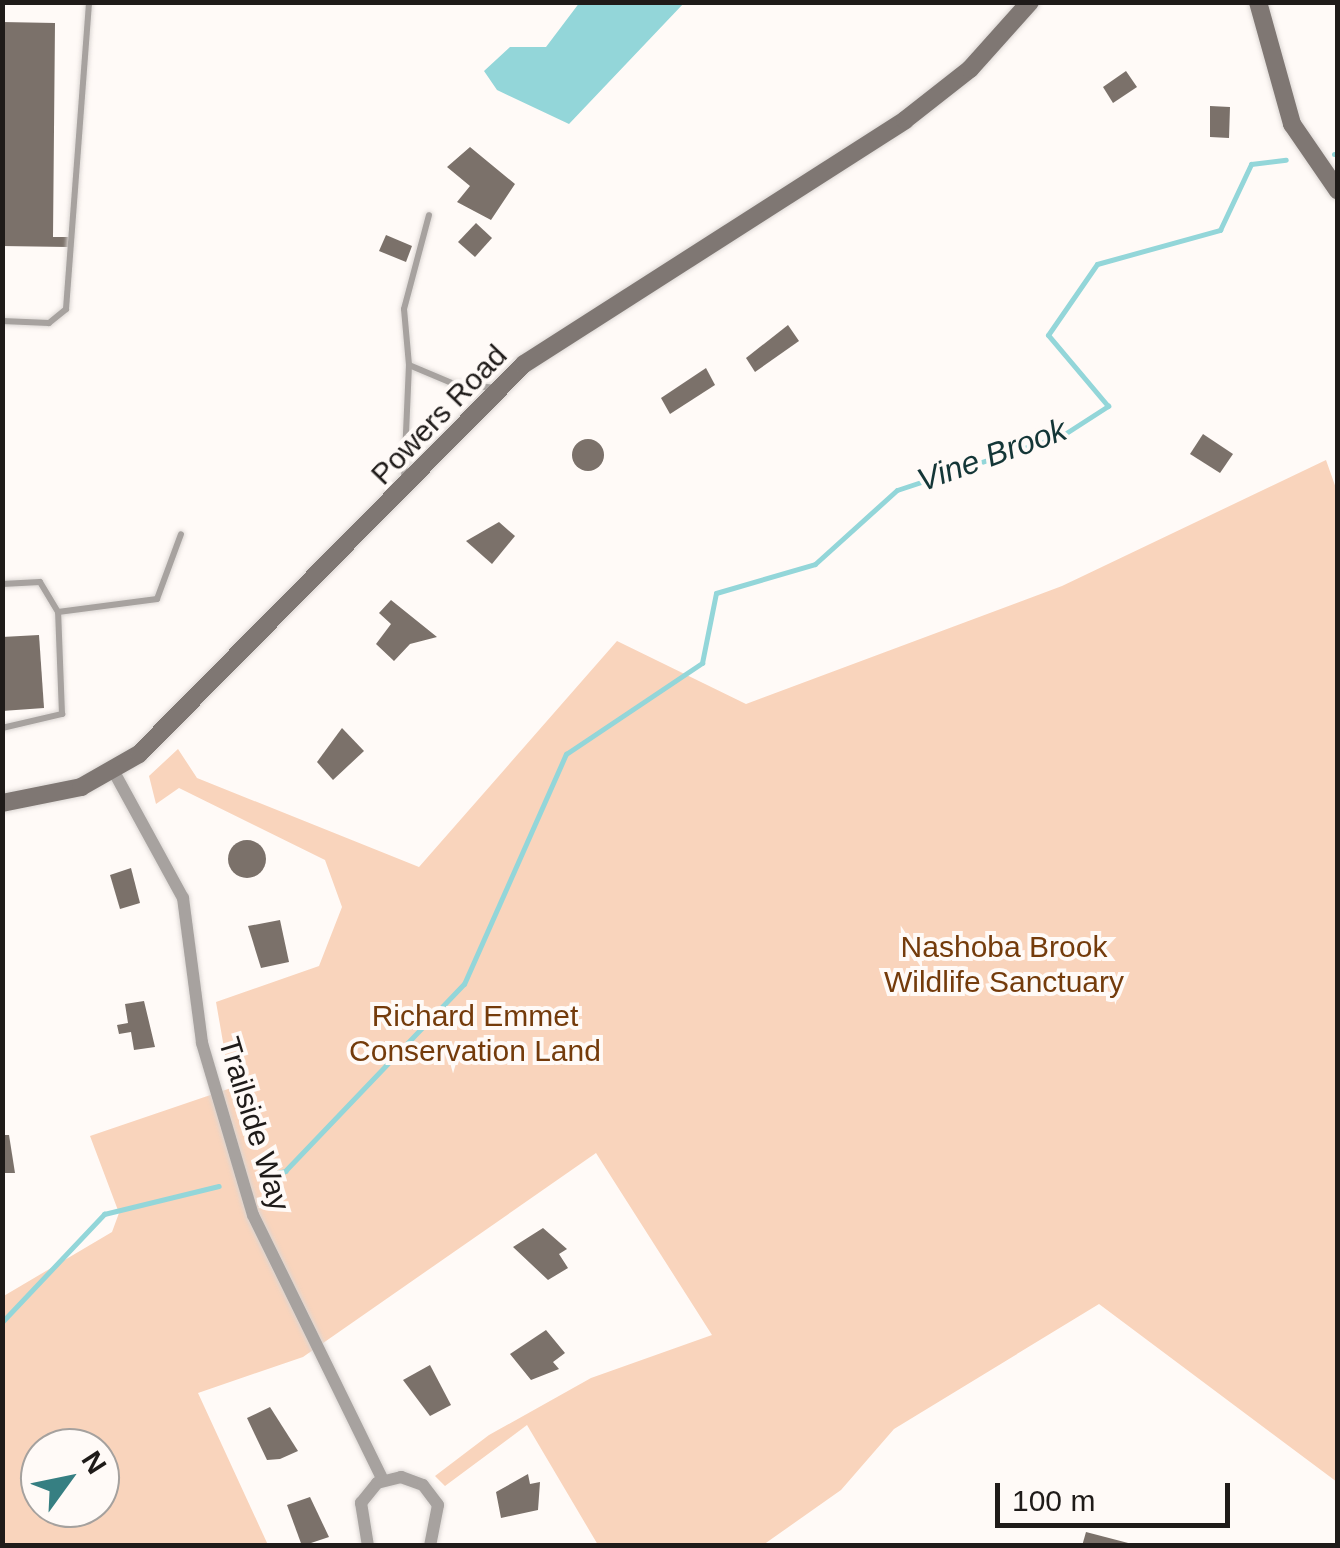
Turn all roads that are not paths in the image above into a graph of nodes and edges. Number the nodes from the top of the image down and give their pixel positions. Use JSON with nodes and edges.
{"nodes":[{"id":1,"x":89,"y":2,"type":"edge"},
{"id":2,"x":1030,"y":2,"type":"edge"},
{"id":3,"x":1258,"y":2,"type":"edge"},
{"id":4,"x":1338,"y":190,"type":"edge"},
{"id":5,"x":428,"y":216,"type":"dead end"},
{"id":6,"x":2,"y":321,"type":"edge"},
{"id":7,"x":409,"y":364,"type":"junction"},
{"id":8,"x":498,"y":389,"type":"junction"},
{"id":9,"x":403,"y":492,"type":"junction"},
{"id":10,"x":181,"y":534,"type":"dead end"},
{"id":11,"x":2,"y":584,"type":"edge"},
{"id":12,"x":58,"y":612,"type":"junction"},
{"id":13,"x":2,"y":728,"type":"edge"},
{"id":14,"x":114,"y":772,"type":"junction"},
{"id":15,"x":2,"y":803,"type":"edge"},
{"id":16,"x":383,"y":1480,"type":"junction"},
{"id":17,"x":368,"y":1546,"type":"edge"},
{"id":18,"x":430,"y":1546,"type":"edge"}],
"edges":[{"from":1,"to":6,"type":"lane"},
{"from":2,"to":8,"type":"main road","name":"Powers Road"},
{"from":3,"to":4,"type":"main road"},
{"from":5,"to":7,"type":"lane"},
{"from":7,"to":8,"type":"lane"},
{"from":7,"to":9,"type":"lane"},
{"from":8,"to":9,"type":"main road","name":"Powers Road"},
{"from":9,"to":14,"type":"main road","name":"Powers Road"},
{"from":10,"to":12,"type":"lane"},
{"from":11,"to":12,"type":"lane"},
{"from":12,"to":13,"type":"lane"},
{"from":14,"to":15,"type":"main road","name":"Powers Road"},
{"from":14,"to":16,"type":"street","name":"Trailside Way"},
{"from":16,"to":17,"type":"street"},
{"from":16,"to":18,"type":"street"}]}
